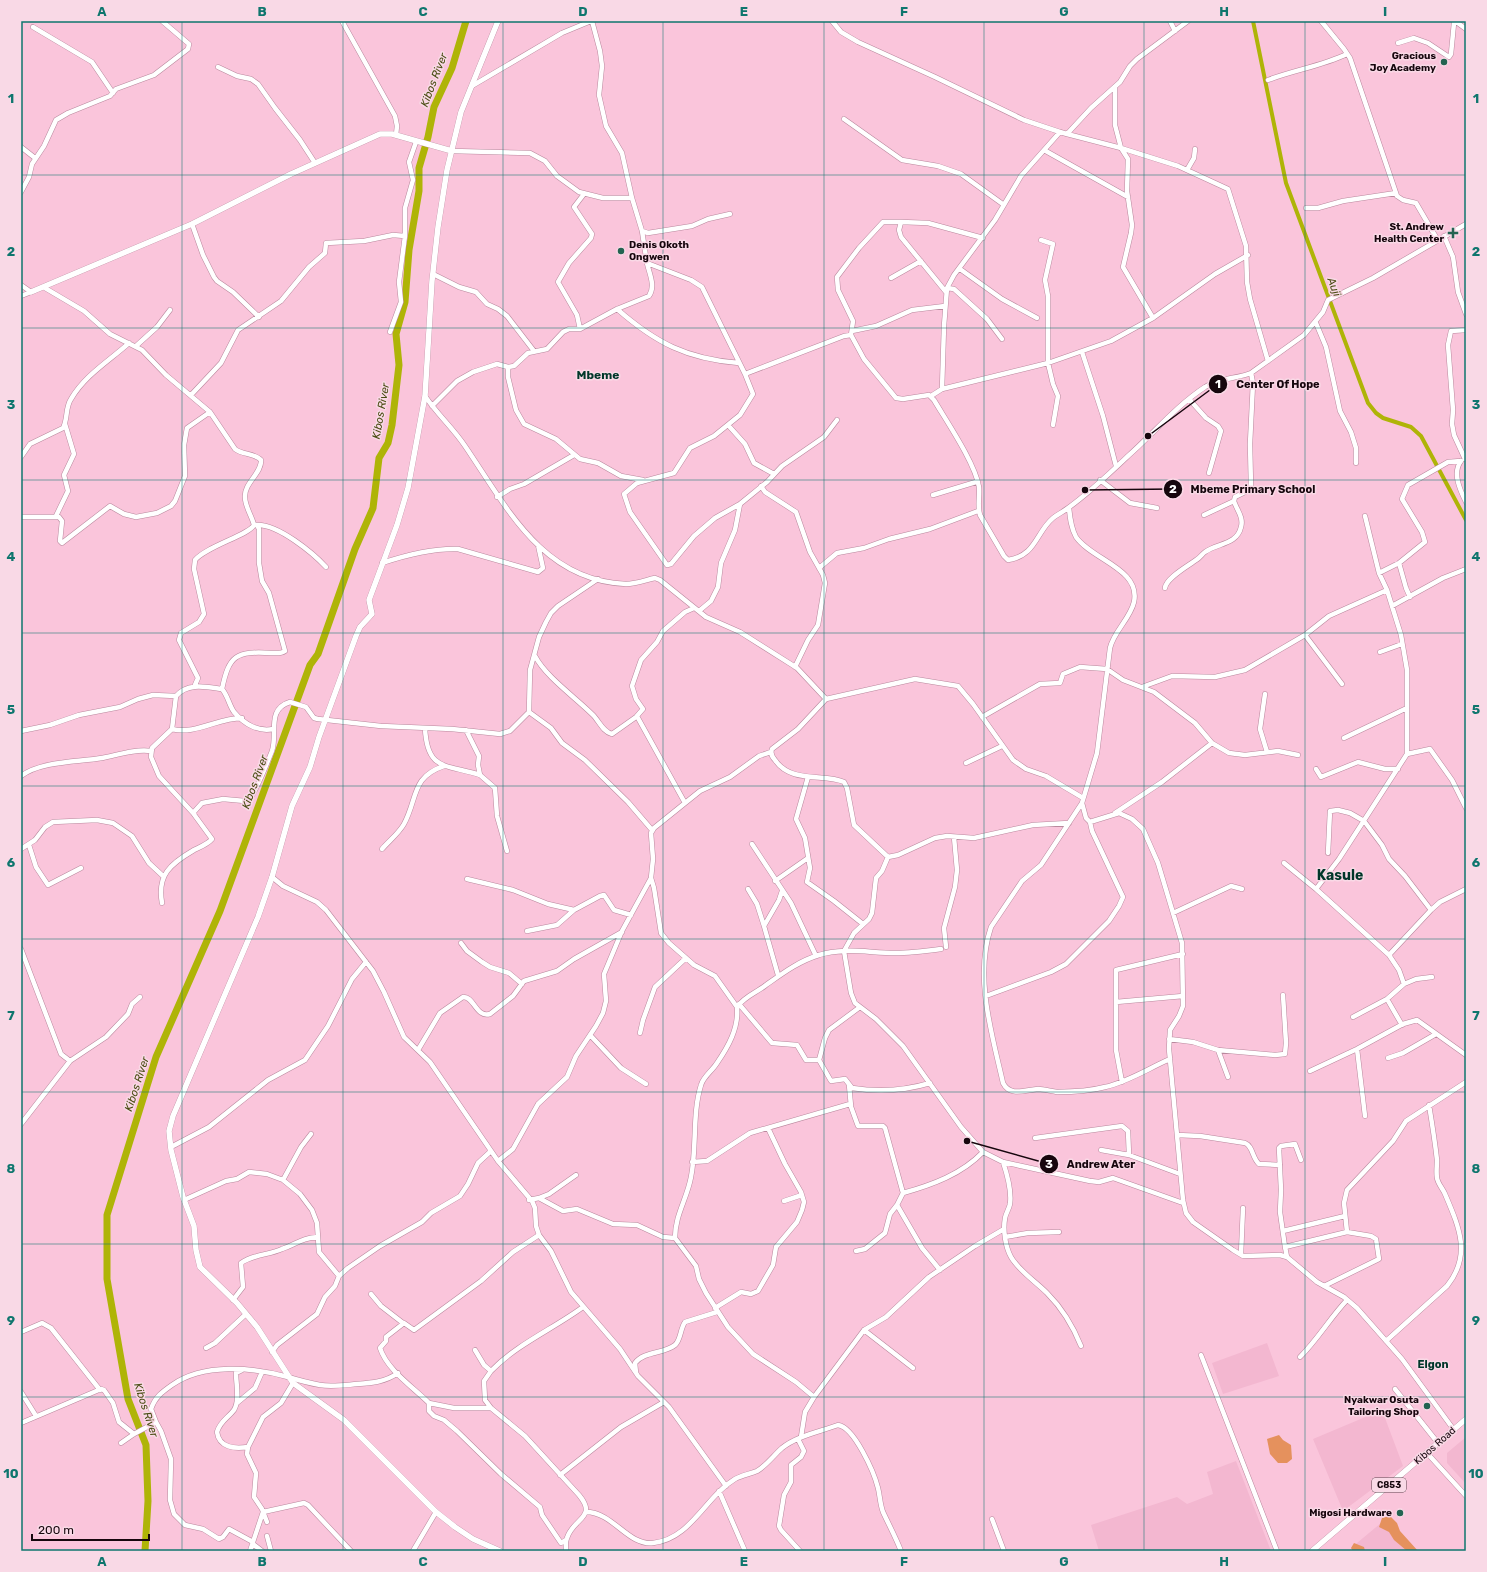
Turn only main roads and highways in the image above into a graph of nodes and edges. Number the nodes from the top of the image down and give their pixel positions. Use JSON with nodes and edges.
{"nodes":[{"id":1,"x":498,"y":21,"type":"edge"},
{"id":2,"x":452,"y":151,"type":"junction"},
{"id":3,"x":31,"y":292,"type":"road end"},
{"id":4,"x":1466,"y":1419,"type":"edge"},
{"id":5,"x":500,"y":1551,"type":"edge"},
{"id":6,"x":1312,"y":1551,"type":"edge"}],
"edges":[{"from":1,"to":2,"type":"main road"},
{"from":2,"to":3,"type":"main road"},
{"from":2,"to":5,"type":"main road"},
{"from":4,"to":6,"type":"main road","name":"Kibos Road","number":"C853"}]}
